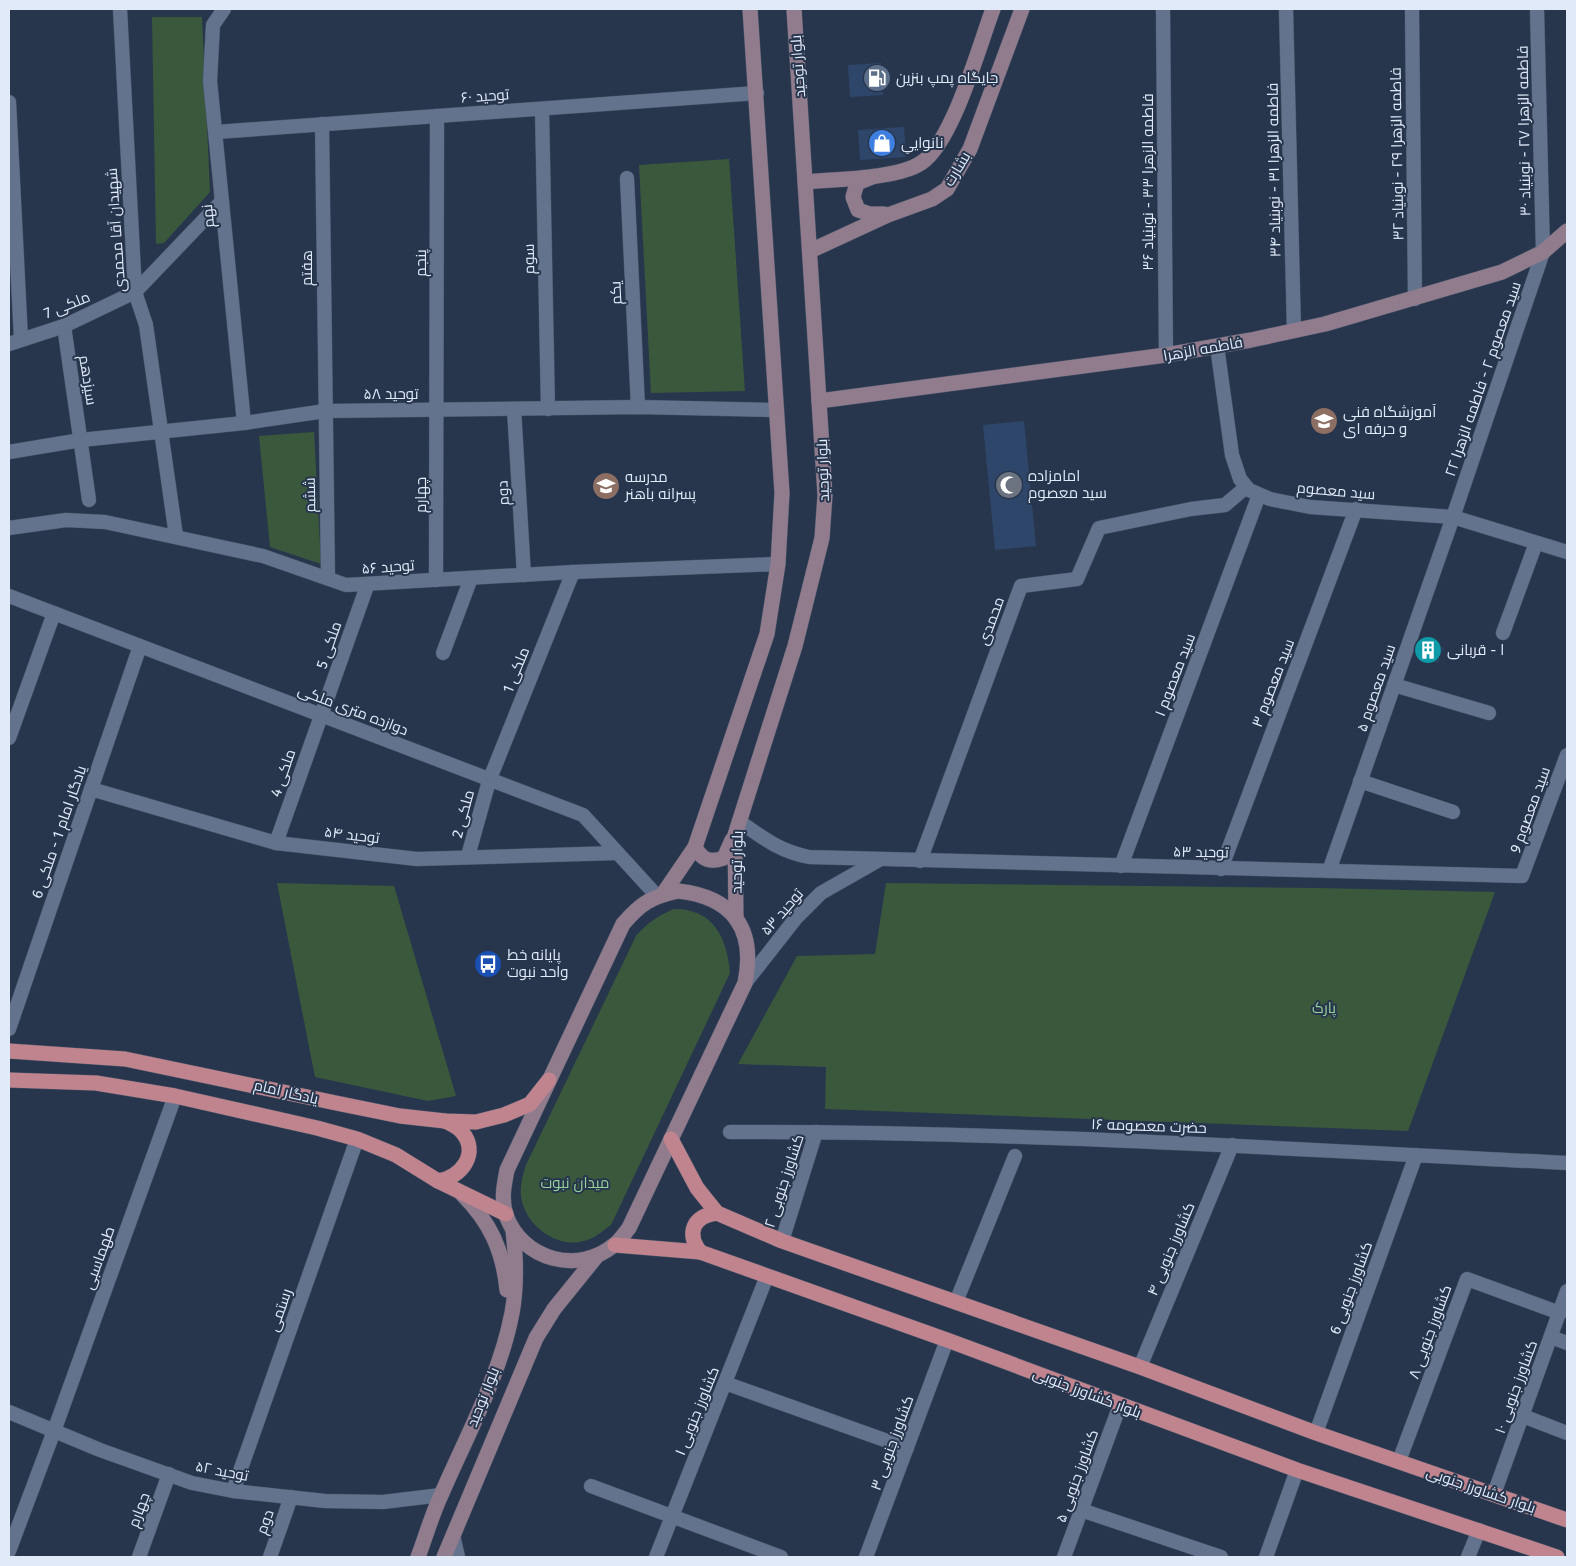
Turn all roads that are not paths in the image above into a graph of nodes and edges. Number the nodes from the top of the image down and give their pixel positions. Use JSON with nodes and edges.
{"nodes":[{"id":1,"x":120,"y":9,"type":"edge"},
{"id":2,"x":224,"y":9,"type":"edge"},
{"id":3,"x":750,"y":9,"type":"edge"},
{"id":4,"x":794,"y":9,"type":"edge"},
{"id":5,"x":993,"y":9,"type":"edge"},
{"id":6,"x":1022,"y":9,"type":"edge"},
{"id":7,"x":1163,"y":9,"type":"edge"},
{"id":8,"x":1286,"y":9,"type":"edge"},
{"id":9,"x":1412,"y":9,"type":"edge"},
{"id":10,"x":1537,"y":9,"type":"edge"},
{"id":11,"x":757,"y":93,"type":"junction"},
{"id":12,"x":9,"y":102,"type":"edge"},
{"id":13,"x":542,"y":109,"type":"junction"},
{"id":14,"x":437,"y":116,"type":"junction"},
{"id":15,"x":322,"y":124,"type":"junction"},
{"id":16,"x":216,"y":132,"type":"junction"},
{"id":17,"x":875,"y":175,"type":"junction"},
{"id":18,"x":627,"y":178,"type":"dead end"},
{"id":19,"x":805,"y":182,"type":"junction"},
{"id":20,"x":222,"y":200,"type":"junction"},
{"id":21,"x":888,"y":215,"type":"junction"},
{"id":22,"x":1567,"y":231,"type":"edge"},
{"id":23,"x":810,"y":250,"type":"junction"},
{"id":24,"x":1543,"y":252,"type":"junction"},
{"id":25,"x":135,"y":292,"type":"junction"},
{"id":26,"x":1415,"y":299,"type":"junction"},
{"id":27,"x":64,"y":326,"type":"junction"},
{"id":28,"x":1294,"y":331,"type":"junction"},
{"id":29,"x":15,"y":341,"type":"edge"},
{"id":30,"x":1217,"y":346,"type":"junction"},
{"id":31,"x":1166,"y":355,"type":"junction"},
{"id":32,"x":819,"y":401,"type":"junction"},
{"id":33,"x":638,"y":406,"type":"junction"},
{"id":34,"x":514,"y":409,"type":"junction"},
{"id":35,"x":548,"y":409,"type":"junction"},
{"id":36,"x":324,"y":410,"type":"junction"},
{"id":37,"x":777,"y":410,"type":"junction"},
{"id":38,"x":437,"y":411,"type":"junction"},
{"id":39,"x":244,"y":423,"type":"junction"},
{"id":40,"x":163,"y":432,"type":"junction"},
{"id":41,"x":81,"y":440,"type":"junction"},
{"id":42,"x":9,"y":452,"type":"edge"},
{"id":43,"x":1245,"y":488,"type":"junction"},
{"id":44,"x":1259,"y":495,"type":"junction"},
{"id":45,"x":89,"y":500,"type":"dead end"},
{"id":46,"x":1356,"y":510,"type":"junction"},
{"id":47,"x":1453,"y":517,"type":"junction"},
{"id":48,"x":9,"y":528,"type":"edge"},
{"id":49,"x":176,"y":536,"type":"junction"},
{"id":50,"x":1536,"y":543,"type":"junction"},
{"id":51,"x":1567,"y":552,"type":"edge"},
{"id":52,"x":778,"y":564,"type":"junction"},
{"id":53,"x":573,"y":572,"type":"junction"},
{"id":54,"x":524,"y":575,"type":"junction"},
{"id":55,"x":328,"y":578,"type":"junction"},
{"id":56,"x":472,"y":578,"type":"junction"},
{"id":57,"x":436,"y":580,"type":"junction"},
{"id":58,"x":367,"y":586,"type":"junction"},
{"id":59,"x":9,"y":596,"type":"edge"},
{"id":60,"x":54,"y":613,"type":"junction"},
{"id":61,"x":1504,"y":632,"type":"dead end"},
{"id":62,"x":140,"y":646,"type":"junction"},
{"id":63,"x":443,"y":653,"type":"dead end"},
{"id":64,"x":1394,"y":685,"type":"junction"},
{"id":65,"x":1489,"y":713,"type":"dead end"},
{"id":66,"x":322,"y":714,"type":"junction"},
{"id":67,"x":9,"y":738,"type":"edge"},
{"id":68,"x":1567,"y":755,"type":"edge"},
{"id":69,"x":489,"y":781,"type":"junction"},
{"id":70,"x":1360,"y":781,"type":"junction"},
{"id":71,"x":91,"y":789,"type":"junction"},
{"id":72,"x":1453,"y":812,"type":"dead end"},
{"id":73,"x":737,"y":828,"type":"junction"},
{"id":74,"x":276,"y":842,"type":"junction"},
{"id":75,"x":695,"y":847,"type":"junction"},
{"id":76,"x":617,"y":852,"type":"junction"},
{"id":77,"x":468,"y":856,"type":"junction"},
{"id":78,"x":880,"y":859,"type":"junction"},
{"id":79,"x":920,"y":861,"type":"junction"},
{"id":80,"x":1120,"y":866,"type":"junction"},
{"id":81,"x":1221,"y":869,"type":"junction"},
{"id":82,"x":1329,"y":871,"type":"junction"},
{"id":83,"x":1522,"y":876,"type":"joint"},
{"id":84,"x":660,"y":895,"type":"junction"},
{"id":85,"x":736,"y":919,"type":"junction"},
{"id":86,"x":745,"y":982,"type":"junction"},
{"id":87,"x":9,"y":1029,"type":"edge"},
{"id":88,"x":9,"y":1051,"type":"edge"},
{"id":89,"x":9,"y":1080,"type":"edge"},
{"id":90,"x":549,"y":1080,"type":"junction"},
{"id":91,"x":174,"y":1096,"type":"junction"},
{"id":92,"x":445,"y":1121,"type":"junction"},
{"id":93,"x":730,"y":1132,"type":"dead end"},
{"id":94,"x":816,"y":1132,"type":"junction"},
{"id":95,"x":357,"y":1139,"type":"junction"},
{"id":96,"x":671,"y":1139,"type":"junction"},
{"id":97,"x":1232,"y":1145,"type":"junction"},
{"id":98,"x":1416,"y":1155,"type":"junction"},
{"id":99,"x":1015,"y":1156,"type":"dead end"},
{"id":100,"x":1567,"y":1163,"type":"edge"},
{"id":101,"x":438,"y":1180,"type":"junction"},
{"id":102,"x":459,"y":1191,"type":"junction"},
{"id":103,"x":717,"y":1213,"type":"junction"},
{"id":104,"x":506,"y":1214,"type":"junction"},
{"id":105,"x":513,"y":1230,"type":"junction"},
{"id":106,"x":782,"y":1241,"type":"junction"},
{"id":107,"x":615,"y":1245,"type":"junction"},
{"id":108,"x":700,"y":1252,"type":"junction"},
{"id":109,"x":596,"y":1257,"type":"junction"},
{"id":110,"x":768,"y":1276,"type":"junction"},
{"id":111,"x":1567,"y":1292,"type":"edge"},
{"id":112,"x":956,"y":1302,"type":"junction"},
{"id":113,"x":1560,"y":1313,"type":"junction"},
{"id":114,"x":1551,"y":1337,"type":"junction"},
{"id":115,"x":947,"y":1340,"type":"junction"},
{"id":116,"x":1567,"y":1342,"type":"edge"},
{"id":117,"x":502,"y":1348,"type":"junction"},
{"id":118,"x":1140,"y":1367,"type":"junction"},
{"id":119,"x":725,"y":1383,"type":"junction"},
{"id":120,"x":1120,"y":1405,"type":"junction"},
{"id":121,"x":9,"y":1412,"type":"edge"},
{"id":122,"x":1523,"y":1416,"type":"junction"},
{"id":123,"x":54,"y":1431,"type":"junction"},
{"id":124,"x":1316,"y":1432,"type":"junction"},
{"id":125,"x":1567,"y":1433,"type":"edge"},
{"id":126,"x":907,"y":1448,"type":"junction"},
{"id":127,"x":1399,"y":1461,"type":"junction"},
{"id":128,"x":1297,"y":1470,"type":"junction"},
{"id":129,"x":169,"y":1474,"type":"junction"},
{"id":130,"x":591,"y":1486,"type":"dead end"},
{"id":131,"x":233,"y":1490,"type":"junction"},
{"id":132,"x":1494,"y":1494,"type":"junction"},
{"id":133,"x":440,"y":1495,"type":"junction"},
{"id":134,"x":292,"y":1497,"type":"junction"},
{"id":135,"x":1081,"y":1510,"type":"junction"},
{"id":136,"x":672,"y":1516,"type":"junction"},
{"id":137,"x":1567,"y":1520,"type":"edge"},
{"id":138,"x":1479,"y":1530,"type":"junction"},
{"id":139,"x":453,"y":1535,"type":"junction"},
{"id":140,"x":9,"y":1551,"type":"edge"},
{"id":141,"x":139,"y":1557,"type":"edge"},
{"id":142,"x":270,"y":1557,"type":"edge"},
{"id":143,"x":418,"y":1557,"type":"edge"},
{"id":144,"x":444,"y":1557,"type":"edge"},
{"id":145,"x":458,"y":1557,"type":"edge"},
{"id":146,"x":656,"y":1557,"type":"edge"},
{"id":147,"x":781,"y":1557,"type":"edge"},
{"id":148,"x":866,"y":1557,"type":"edge"},
{"id":149,"x":1064,"y":1557,"type":"edge"},
{"id":150,"x":1221,"y":1557,"type":"edge"},
{"id":151,"x":1266,"y":1557,"type":"edge"},
{"id":152,"x":1468,"y":1557,"type":"edge"},
{"id":153,"x":1557,"y":1557,"type":"edge"}],
"edges":[{"from":1,"to":25,"type":"street","name":"شهیدان آقا محمدی"},
{"from":2,"to":16,"type":"street","name":"نهم"},
{"from":3,"to":11,"type":"main road"},
{"from":4,"to":19,"type":"main road","name":"بلوار توحید"},
{"from":5,"to":17,"type":"main road","name":"بشارت"},
{"from":6,"to":21,"type":"main road","name":"بشارت"},
{"from":7,"to":31,"type":"street","name":"فاطمه الزهرا ۳۳ - نوبنیاد ۳۶"},
{"from":8,"to":28,"type":"street","name":"فاطمه الزهرا ۳۱ - نوبنیاد ۳۴"},
{"from":9,"to":26,"type":"street","name":"فاطمه الزهرا ۲۹ - نوبنیاد ۳۲"},
{"from":10,"to":24,"type":"street","name":"فاطمه الزهرا ۲۷ - نوبنیاد ۳۰"},
{"from":11,"to":13,"type":"street","name":"توحید ۶۰"},
{"from":11,"to":37,"type":"main road"},
{"from":12,"to":29,"type":"street"},
{"from":13,"to":14,"type":"street","name":"توحید ۶۰"},
{"from":13,"to":35,"type":"street","name":"سوم"},
{"from":14,"to":15,"type":"street","name":"توحید ۶۰"},
{"from":14,"to":38,"type":"street","name":"پنجم"},
{"from":15,"to":16,"type":"street","name":"توحید ۶۰"},
{"from":15,"to":36,"type":"street","name":"هفتم"},
{"from":16,"to":20,"type":"street","name":"نهم"},
{"from":17,"to":19,"type":"main road","name":"بشارت"},
{"from":17,"to":21,"type":"main road"},
{"from":18,"to":33,"type":"street","name":"یکم"},
{"from":19,"to":23,"type":"main road","name":"بلوار توحید"},
{"from":20,"to":25,"type":"street"},
{"from":20,"to":39,"type":"street","name":"نهم"},
{"from":21,"to":23,"type":"main road","name":"بشارت"},
{"from":22,"to":24,"type":"main road","name":"فاطمه الزهرا"},
{"from":23,"to":32,"type":"main road","name":"بلوار توحید"},
{"from":24,"to":26,"type":"main road","name":"فاطمه الزهرا"},
{"from":24,"to":47,"type":"street","name":"سید معصوم ۲ - فاطمه الزهرا ۲۲"},
{"from":25,"to":27,"type":"street","name":"ملکی 7"},
{"from":25,"to":40,"type":"street","name":"شهیدان آقا محمدی"},
{"from":26,"to":28,"type":"main road","name":"فاطمه الزهرا"},
{"from":27,"to":29,"type":"street","name":"ملکی 7"},
{"from":27,"to":41,"type":"street","name":"سیزدهم"},
{"from":28,"to":30,"type":"main road","name":"فاطمه الزهرا"},
{"from":30,"to":31,"type":"main road","name":"فاطمه الزهرا"},
{"from":30,"to":43,"type":"street"},
{"from":31,"to":32,"type":"main road","name":"فاطمه الزهرا"},
{"from":32,"to":73,"type":"main road","name":"بلوار توحید"},
{"from":33,"to":35,"type":"street","name":"توحید ۵۸"},
{"from":33,"to":37,"type":"street","name":"توحید ۵۸"},
{"from":34,"to":35,"type":"street","name":"توحید ۵۸"},
{"from":34,"to":38,"type":"street","name":"توحید ۵۸"},
{"from":34,"to":54,"type":"street","name":"دوم"},
{"from":36,"to":38,"type":"street","name":"توحید ۵۸"},
{"from":36,"to":39,"type":"street","name":"توحید ۵۸"},
{"from":36,"to":55,"type":"street","name":"ششم"},
{"from":37,"to":52,"type":"main road"},
{"from":38,"to":57,"type":"street","name":"چهارم"},
{"from":39,"to":40,"type":"street","name":"توحید ۵۸"},
{"from":40,"to":41,"type":"street","name":"توحید ۵۸"},
{"from":40,"to":49,"type":"street","name":"شهیدان آقا محمدی"},
{"from":41,"to":42,"type":"street","name":"توحید ۵۸"},
{"from":41,"to":45,"type":"street","name":"سیزدهم"},
{"from":43,"to":44,"type":"street","name":"سید معصوم"},
{"from":43,"to":79,"type":"street","name":"محمدی"},
{"from":44,"to":46,"type":"street","name":"سید معصوم"},
{"from":44,"to":80,"type":"street","name":"سید معصوم ۱"},
{"from":46,"to":47,"type":"street","name":"سید معصوم"},
{"from":46,"to":81,"type":"street","name":"سید معصوم ۳"},
{"from":47,"to":50,"type":"street","name":"سید معصوم"},
{"from":47,"to":64,"type":"street","name":"سید معصوم ۵"},
{"from":48,"to":49,"type":"street","name":"توحید ۵۶"},
{"from":49,"to":55,"type":"street","name":"توحید ۵۶"},
{"from":50,"to":51,"type":"street","name":"سید معصوم"},
{"from":50,"to":61,"type":"street"},
{"from":52,"to":53,"type":"street","name":"توحید ۵۶"},
{"from":52,"to":75,"type":"main road"},
{"from":53,"to":54,"type":"street","name":"توحید ۵۶"},
{"from":53,"to":69,"type":"street","name":"ملکی 1"},
{"from":54,"to":56,"type":"street","name":"توحید ۵۶"},
{"from":55,"to":58,"type":"street","name":"توحید ۵۶"},
{"from":56,"to":57,"type":"street","name":"توحید ۵۶"},
{"from":56,"to":63,"type":"street"},
{"from":57,"to":58,"type":"street","name":"توحید ۵۶"},
{"from":58,"to":66,"type":"street","name":"ملکی 5"},
{"from":59,"to":60,"type":"street","name":"دوازده متری ملکی"},
{"from":60,"to":62,"type":"street","name":"دوازده متری ملکی"},
{"from":60,"to":67,"type":"street"},
{"from":62,"to":66,"type":"street","name":"دوازده متری ملکی"},
{"from":62,"to":71,"type":"street","name":"یادگار امام 1 - ملکی 6"},
{"from":64,"to":65,"type":"street"},
{"from":64,"to":70,"type":"street","name":"سید معصوم ۵"},
{"from":66,"to":69,"type":"street","name":"دوازده متری ملکی"},
{"from":66,"to":74,"type":"street","name":"ملکی 4"},
{"from":68,"to":83,"type":"street","name":"سید معصوم 9"},
{"from":69,"to":76,"type":"street","name":"دوازده متری ملکی"},
{"from":69,"to":77,"type":"street","name":"ملکی 2"},
{"from":70,"to":72,"type":"street"},
{"from":70,"to":82,"type":"street","name":"سید معصوم ۵"},
{"from":71,"to":74,"type":"street","name":"توحید ۵۴"},
{"from":71,"to":87,"type":"street","name":"یادگار امام 1 - ملکی 6"},
{"from":73,"to":75,"type":"main road"},
{"from":73,"to":78,"type":"street","name":"توحید ۵۳"},
{"from":73,"to":85,"type":"main road","name":"بلوار توحید"},
{"from":74,"to":77,"type":"street","name":"توحید ۵۴"},
{"from":75,"to":84,"type":"main road"},
{"from":76,"to":77,"type":"street","name":"توحید ۵۴"},
{"from":76,"to":84,"type":"street","name":"دوازده متری ملکی"},
{"from":78,"to":79,"type":"street","name":"توحید ۵۳"},
{"from":78,"to":86,"type":"street","name":"توحید ۵۳"},
{"from":79,"to":80,"type":"street","name":"توحید ۵۳"},
{"from":80,"to":81,"type":"street","name":"توحید ۵۳"},
{"from":81,"to":82,"type":"street","name":"توحید ۵۳"},
{"from":82,"to":83,"type":"street","name":"توحید ۵۳"},
{"from":84,"to":85,"type":"main road"},
{"from":84,"to":90,"type":"main road"},
{"from":85,"to":86,"type":"main road"},
{"from":86,"to":96,"type":"main road"},
{"from":88,"to":92,"type":"main road","name":"یادگار امام"},
{"from":89,"to":91,"type":"main road","name":"یادگار امام"},
{"from":90,"to":92,"type":"main road","name":"یادگار امام"},
{"from":90,"to":104,"type":"main road"},
{"from":91,"to":95,"type":"main road","name":"یادگار امام"},
{"from":91,"to":123,"type":"street","name":"طهماسبی"},
{"from":92,"to":101,"type":"main road"},
{"from":93,"to":94,"type":"street","name":"حضرت معصومه ۱۶"},
{"from":94,"to":97,"type":"street","name":"حضرت معصومه ۱۶"},
{"from":94,"to":106,"type":"street","name":"کشاورز جنوبی ۲"},
{"from":95,"to":101,"type":"main road","name":"یادگار امام"},
{"from":95,"to":131,"type":"street","name":"رستمی"},
{"from":96,"to":103,"type":"main road","name":"بلوار کشاورز جنوبی"},
{"from":96,"to":107,"type":"main road"},
{"from":97,"to":98,"type":"street","name":"حضرت معصومه ۱۶"},
{"from":97,"to":118,"type":"street","name":"کشاورز جنوبی ۴"},
{"from":98,"to":100,"type":"street","name":"حضرت معصومه ۱۶"},
{"from":98,"to":124,"type":"street","name":"کشاورز جنوبی 6"},
{"from":99,"to":112,"type":"street"},
{"from":101,"to":102,"type":"main road","name":"یادگار امام"},
{"from":102,"to":104,"type":"main road","name":"یادگار امام"},
{"from":102,"to":117,"type":"main road"},
{"from":103,"to":106,"type":"main road","name":"بلوار کشاورز جنوبی"},
{"from":103,"to":108,"type":"main road"},
{"from":104,"to":105,"type":"main road"},
{"from":105,"to":109,"type":"main road"},
{"from":105,"to":117,"type":"main road","name":"بلوار توحید"},
{"from":106,"to":112,"type":"main road","name":"بلوار کشاورز جنوبی"},
{"from":107,"to":108,"type":"main road","name":"بلوار کشاورز جنوبی"},
{"from":107,"to":109,"type":"main road"},
{"from":108,"to":110,"type":"main road","name":"بلوار کشاورز جنوبی"},
{"from":109,"to":139,"type":"main road","name":"بلوار توحید"},
{"from":110,"to":115,"type":"main road","name":"بلوار کشاورز جنوبی"},
{"from":110,"to":119,"type":"street","name":"کشاورز جنوبی ۱"},
{"from":111,"to":113,"type":"street","name":"کشاورز جنوبی ۱۰"},
{"from":112,"to":118,"type":"main road","name":"بلوار کشاورز جنوبی"},
{"from":113,"to":114,"type":"street","name":"کشاورز جنوبی ۱۰"},
{"from":113,"to":127,"type":"street","name":"کشاورز جنوبی ۸"},
{"from":114,"to":116,"type":"street"},
{"from":114,"to":122,"type":"street","name":"کشاورز جنوبی ۱۰"},
{"from":115,"to":120,"type":"main road","name":"بلوار کشاورز جنوبی"},
{"from":115,"to":126,"type":"street","name":"کشاورز جنوبی ۳"},
{"from":117,"to":133,"type":"main road","name":"بلوار توحید"},
{"from":118,"to":124,"type":"main road","name":"بلوار کشاورز جنوبی"},
{"from":119,"to":126,"type":"street"},
{"from":119,"to":136,"type":"street","name":"کشاورز جنوبی ۱"},
{"from":120,"to":128,"type":"main road","name":"بلوار کشاورز جنوبی"},
{"from":120,"to":135,"type":"street","name":"کشاورز جنوبی ۵"},
{"from":121,"to":123,"type":"street","name":"توحید ۵۲"},
{"from":122,"to":125,"type":"street"},
{"from":122,"to":132,"type":"street","name":"کشاورز جنوبی ۱۰"},
{"from":123,"to":129,"type":"street","name":"توحید ۵۲"},
{"from":123,"to":140,"type":"street"},
{"from":124,"to":127,"type":"main road","name":"بلوار کشاورز جنوبی"},
{"from":126,"to":148,"type":"street","name":"کشاورز جنوبی ۳"},
{"from":127,"to":132,"type":"main road","name":"بلوار کشاورز جنوبی"},
{"from":128,"to":138,"type":"main road","name":"بلوار کشاورز جنوبی"},
{"from":128,"to":151,"type":"street"},
{"from":129,"to":131,"type":"street","name":"توحید ۵۲"},
{"from":129,"to":141,"type":"street","name":"چهارم"},
{"from":130,"to":136,"type":"street"},
{"from":131,"to":134,"type":"street","name":"توحید ۵۲"},
{"from":132,"to":137,"type":"main road","name":"بلوار کشاورز جنوبی"},
{"from":133,"to":134,"type":"street","name":"توحید ۵۲"},
{"from":133,"to":143,"type":"main road","name":"بلوار توحید"},
{"from":134,"to":142,"type":"street","name":"دوم"},
{"from":135,"to":149,"type":"street","name":"کشاورز جنوبی ۵"},
{"from":135,"to":150,"type":"street"},
{"from":136,"to":146,"type":"street","name":"کشاورز جنوبی ۱"},
{"from":136,"to":147,"type":"street"},
{"from":138,"to":152,"type":"street"},
{"from":138,"to":153,"type":"main road","name":"بلوار کشاورز جنوبی"},
{"from":139,"to":144,"type":"main road","name":"بلوار توحید"},
{"from":139,"to":145,"type":"street"}]}
